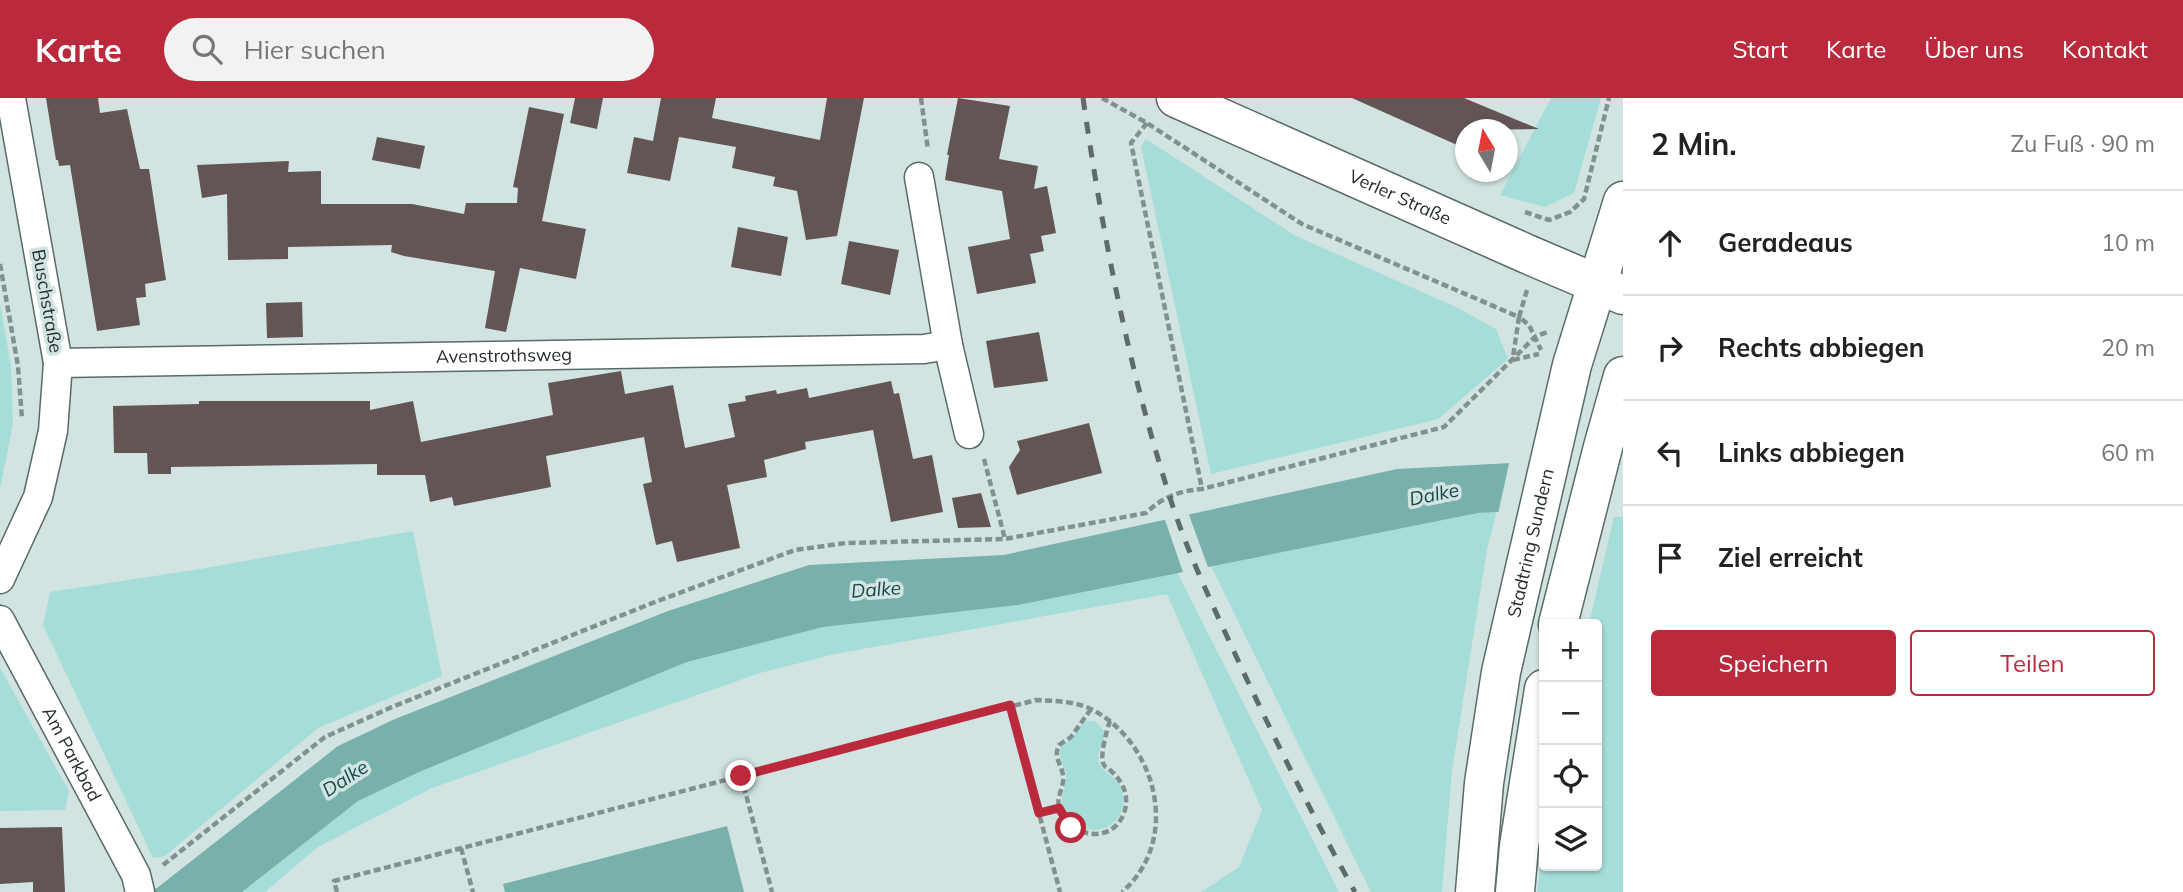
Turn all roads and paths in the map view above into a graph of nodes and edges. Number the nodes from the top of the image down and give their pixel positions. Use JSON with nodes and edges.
{"nodes":[{"id":1,"x":10,"y":98,"type":"edge"},
{"id":2,"x":921,"y":98,"type":"edge"},
{"id":3,"x":1102,"y":98,"type":"edge"},
{"id":4,"x":1176,"y":98,"type":"edge"},
{"id":5,"x":1609,"y":98,"type":"edge"},
{"id":6,"x":1147,"y":123,"type":"junction"},
{"id":7,"x":919,"y":177,"type":"joint"},
{"id":8,"x":1623,"y":201,"type":"edge"},
{"id":9,"x":1549,"y":219,"type":"dead end"},
{"id":10,"x":0,"y":264,"type":"edge"},
{"id":11,"x":1610,"y":289,"type":"edge"},
{"id":12,"x":1522,"y":305,"type":"dead end"},
{"id":13,"x":1519,"y":317,"type":"junction"},
{"id":14,"x":1536,"y":336,"type":"junction"},
{"id":15,"x":948,"y":345,"type":"junction"},
{"id":16,"x":1512,"y":360,"type":"junction"},
{"id":17,"x":58,"y":363,"type":"junction"},
{"id":18,"x":1623,"y":376,"type":"edge"},
{"id":19,"x":22,"y":424,"type":"dead end"},
{"id":20,"x":969,"y":434,"type":"joint"},
{"id":21,"x":1202,"y":489,"type":"junction"},
{"id":22,"x":1005,"y":539,"type":"junction"},
{"id":23,"x":0,"y":579,"type":"edge"},
{"id":24,"x":1560,"y":619,"type":"edge"},
{"id":25,"x":0,"y":620,"type":"edge"},
{"id":26,"x":1010,"y":705,"type":"junction"},
{"id":27,"x":1091,"y":709,"type":"junction"},
{"id":28,"x":1539,"y":720,"type":"edge"},
{"id":29,"x":1111,"y":721,"type":"junction"},
{"id":30,"x":741,"y":776,"type":"junction"},
{"id":31,"x":1059,"y":808,"type":"junction"},
{"id":32,"x":1039,"y":813,"type":"junction"},
{"id":33,"x":461,"y":848,"type":"junction"},
{"id":34,"x":334,"y":881,"type":"junction"},
{"id":35,"x":138,"y":884,"type":"edge"},
{"id":36,"x":330,"y":892,"type":"edge"},
{"id":37,"x":337,"y":892,"type":"edge"},
{"id":38,"x":473,"y":892,"type":"edge"},
{"id":39,"x":772,"y":892,"type":"edge"},
{"id":40,"x":1060,"y":892,"type":"edge"},
{"id":41,"x":1122,"y":892,"type":"edge"},
{"id":42,"x":1475,"y":892,"type":"edge"},
{"id":43,"x":1515,"y":892,"type":"edge"}],
"edges":[{"from":1,"to":17,"type":"street","name":"Buschstraße"},
{"from":2,"to":7,"type":"path"},
{"from":3,"to":6,"type":"path"},
{"from":4,"to":11,"type":"main road","name":"Verler Straße"},
{"from":5,"to":9,"type":"path"},
{"from":6,"to":13,"type":"path"},
{"from":6,"to":21,"type":"path"},
{"from":7,"to":15,"type":"street"},
{"from":8,"to":11,"type":"main road","name":"Stadtring Sundern"},
{"from":10,"to":19,"type":"path"},
{"from":11,"to":42,"type":"main road","name":"Stadtring Sundern"},
{"from":12,"to":13,"type":"path"},
{"from":13,"to":14,"type":"path"},
{"from":13,"to":16,"type":"path"},
{"from":14,"to":16,"type":"path"},
{"from":14,"to":16,"type":"path"},
{"from":15,"to":17,"type":"street","name":"Avenstrothsweg"},
{"from":15,"to":20,"type":"street"},
{"from":16,"to":21,"type":"path"},
{"from":17,"to":23,"type":"street","name":"Buschstraße"},
{"from":18,"to":24,"type":"main road"},
{"from":20,"to":22,"type":"path"},
{"from":21,"to":22,"type":"path"},
{"from":22,"to":35,"type":"path"},
{"from":25,"to":35,"type":"street","name":"Am Parkbad"},
{"from":26,"to":27,"type":"path"},
{"from":26,"to":30,"type":"path"},
{"from":26,"to":32,"type":"path"},
{"from":27,"to":29,"type":"path"},
{"from":27,"to":31,"type":"path"},
{"from":28,"to":43,"type":"main road"},
{"from":29,"to":31,"type":"path"},
{"from":29,"to":41,"type":"path"},
{"from":30,"to":33,"type":"path"},
{"from":30,"to":39,"type":"path"},
{"from":31,"to":32,"type":"path"},
{"from":32,"to":40,"type":"path"},
{"from":33,"to":34,"type":"path"},
{"from":33,"to":38,"type":"path"},
{"from":34,"to":36,"type":"path"},
{"from":34,"to":37,"type":"path"}]}
